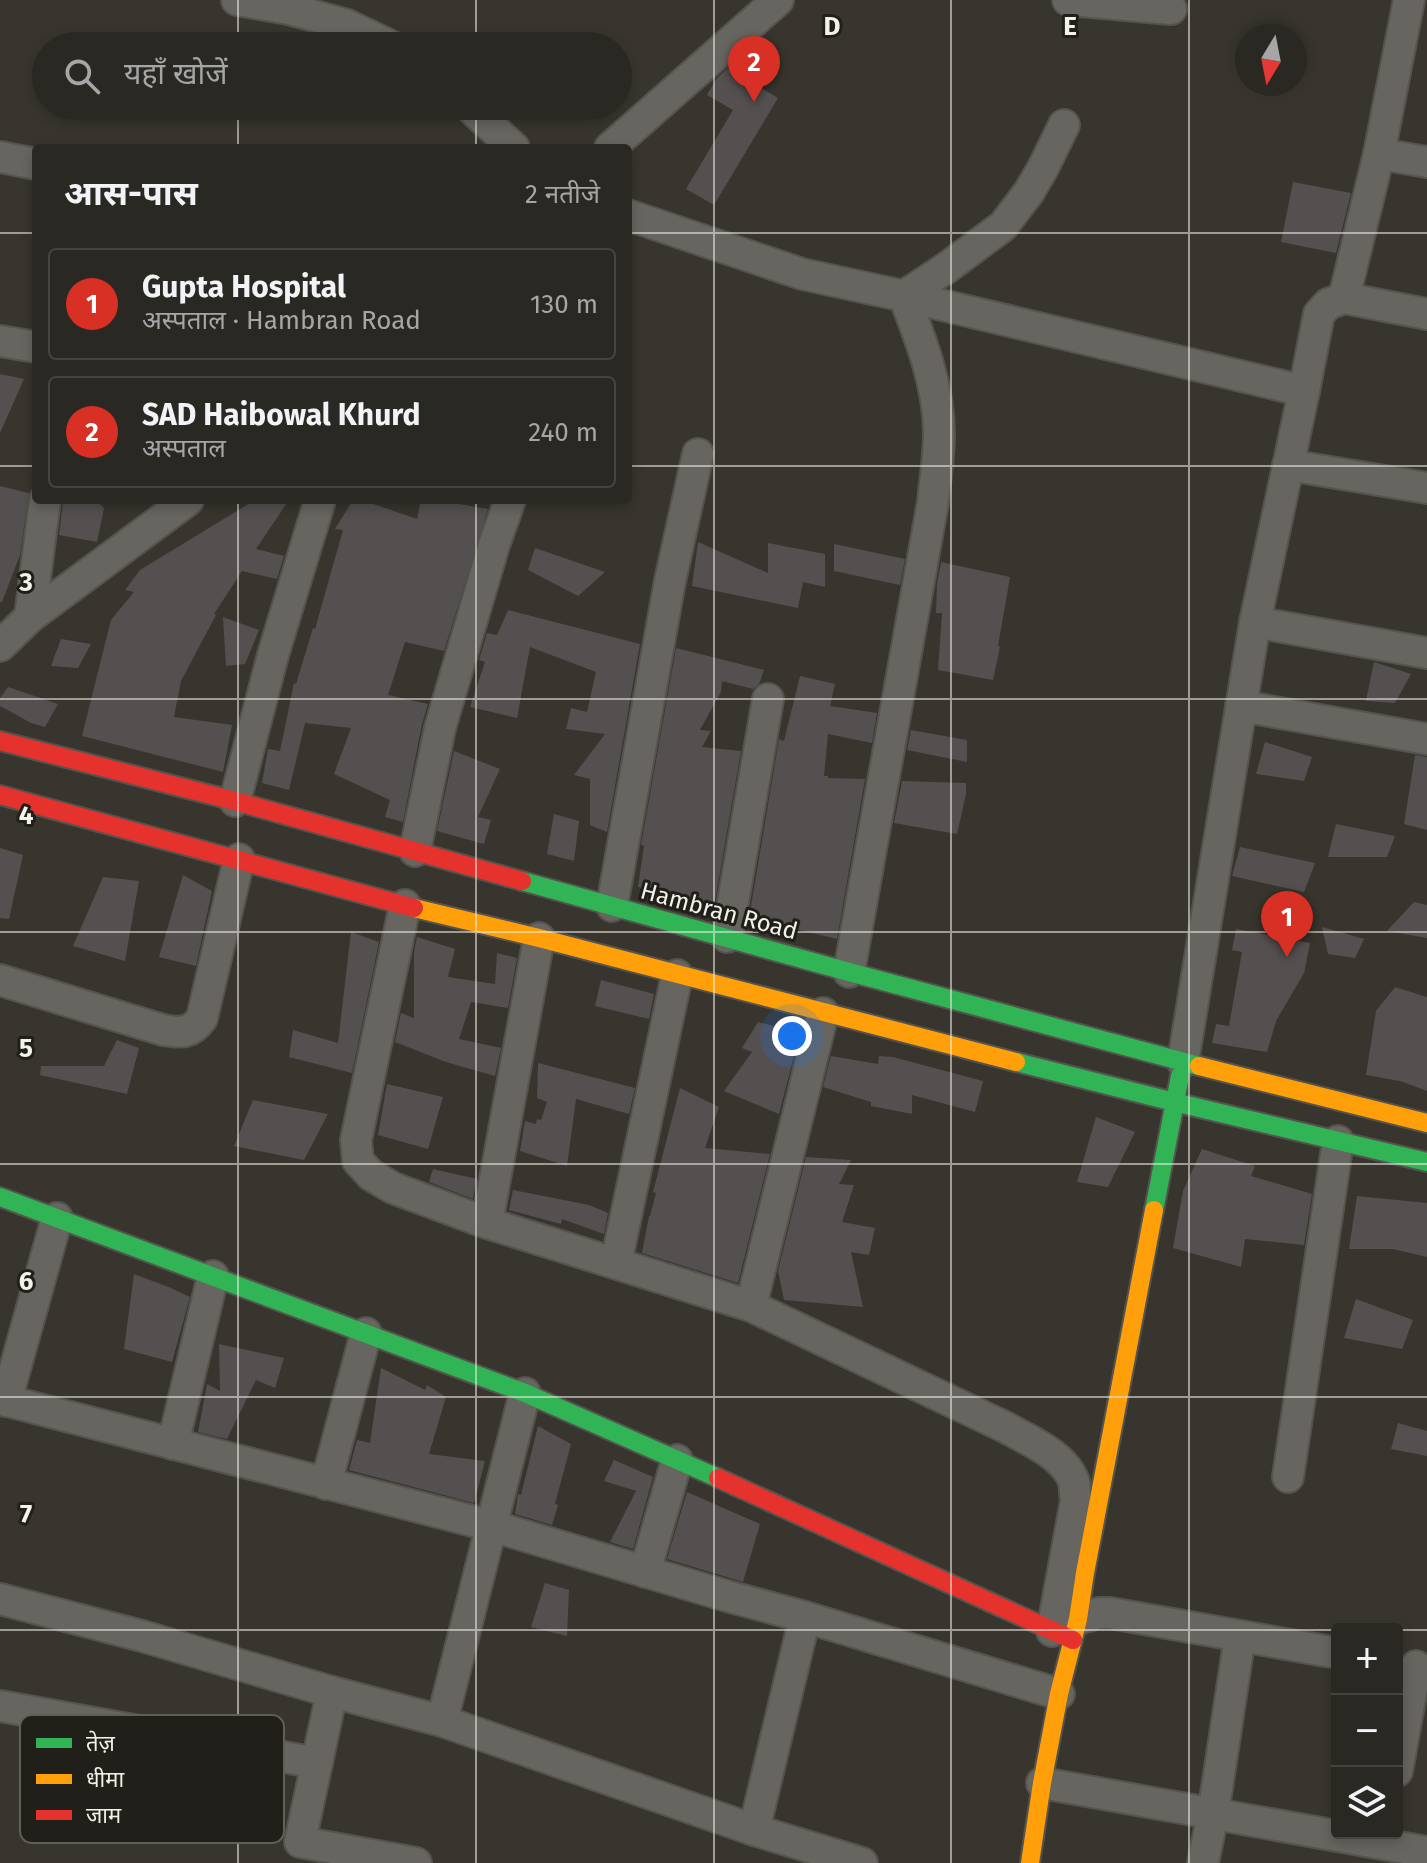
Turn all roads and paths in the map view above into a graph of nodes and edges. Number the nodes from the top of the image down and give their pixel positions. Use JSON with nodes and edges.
{"nodes":[{"id":1,"x":237,"y":0,"type":"edge"},
{"id":2,"x":778,"y":0,"type":"edge"},
{"id":3,"x":1068,"y":0,"type":"edge"},
{"id":4,"x":1409,"y":0,"type":"edge"},
{"id":5,"x":290,"y":4,"type":"edge"},
{"id":6,"x":1171,"y":9,"type":"dead end"},
{"id":7,"x":362,"y":32,"type":"edge"},
{"id":8,"x":484,"y":120,"type":"edge"},
{"id":9,"x":1064,"y":125,"type":"dead end"},
{"id":10,"x":510,"y":144,"type":"edge"},
{"id":11,"x":615,"y":144,"type":"edge"},
{"id":12,"x":1379,"y":154,"type":"junction"},
{"id":13,"x":0,"y":157,"type":"edge"},
{"id":14,"x":1427,"y":162,"type":"edge"},
{"id":15,"x":32,"y":163,"type":"edge"},
{"id":16,"x":632,"y":216,"type":"edge"},
{"id":17,"x":904,"y":296,"type":"junction"},
{"id":18,"x":1344,"y":298,"type":"junction"},
{"id":19,"x":1427,"y":314,"type":"edge"},
{"id":20,"x":0,"y":341,"type":"edge"},
{"id":21,"x":32,"y":346,"type":"edge"},
{"id":22,"x":1304,"y":391,"type":"junction"},
{"id":23,"x":698,"y":454,"type":"dead end"},
{"id":24,"x":1288,"y":465,"type":"junction"},
{"id":25,"x":1427,"y":488,"type":"edge"},
{"id":26,"x":44,"y":504,"type":"edge"},
{"id":27,"x":183,"y":504,"type":"edge"},
{"id":28,"x":319,"y":504,"type":"edge"},
{"id":29,"x":509,"y":504,"type":"edge"},
{"id":30,"x":1255,"y":622,"type":"junction"},
{"id":31,"x":12,"y":629,"type":"edge"},
{"id":32,"x":1427,"y":653,"type":"edge"},
{"id":33,"x":768,"y":699,"type":"dead end"},
{"id":34,"x":1241,"y":706,"type":"junction"},
{"id":35,"x":1427,"y":739,"type":"edge"},
{"id":36,"x":0,"y":741,"type":"edge"},
{"id":37,"x":0,"y":795,"type":"edge"},
{"id":38,"x":235,"y":801,"type":"junction"},
{"id":39,"x":415,"y":851,"type":"junction"},
{"id":40,"x":239,"y":859,"type":"junction"},
{"id":41,"x":405,"y":905,"type":"junction"},
{"id":42,"x":612,"y":906,"type":"junction"},
{"id":43,"x":727,"y":937,"type":"junction"},
{"id":44,"x":539,"y":938,"type":"junction"},
{"id":45,"x":849,"y":972,"type":"junction"},
{"id":46,"x":677,"y":975,"type":"junction"},
{"id":47,"x":0,"y":980,"type":"edge"},
{"id":48,"x":823,"y":1013,"type":"junction"},
{"id":49,"x":1183,"y":1062,"type":"junction"},
{"id":50,"x":1174,"y":1102,"type":"junction"},
{"id":51,"x":1427,"y":1123,"type":"edge"},
{"id":52,"x":1338,"y":1141,"type":"junction"},
{"id":53,"x":1427,"y":1162,"type":"edge"},
{"id":54,"x":0,"y":1197,"type":"edge"},
{"id":55,"x":57,"y":1218,"type":"junction"},
{"id":56,"x":487,"y":1223,"type":"junction"},
{"id":57,"x":616,"y":1263,"type":"junction"},
{"id":58,"x":213,"y":1276,"type":"junction"},
{"id":59,"x":751,"y":1306,"type":"junction"},
{"id":60,"x":366,"y":1333,"type":"junction"},
{"id":61,"x":525,"y":1393,"type":"junction"},
{"id":62,"x":3,"y":1400,"type":"edge"},
{"id":63,"x":173,"y":1444,"type":"junction"},
{"id":64,"x":677,"y":1460,"type":"junction"},
{"id":65,"x":1288,"y":1477,"type":"dead end"},
{"id":66,"x":326,"y":1484,"type":"junction"},
{"id":67,"x":492,"y":1526,"type":"junction"},
{"id":68,"x":645,"y":1572,"type":"junction"},
{"id":69,"x":0,"y":1599,"type":"edge"},
{"id":70,"x":805,"y":1617,"type":"junction"},
{"id":71,"x":1065,"y":1622,"type":"junction"},
{"id":72,"x":1240,"y":1636,"type":"junction"},
{"id":73,"x":1331,"y":1652,"type":"edge"},
{"id":74,"x":1413,"y":1665,"type":"edge"},
{"id":75,"x":332,"y":1692,"type":"junction"},
{"id":76,"x":1059,"y":1694,"type":"junction"},
{"id":77,"x":0,"y":1706,"type":"edge"},
{"id":78,"x":50,"y":1715,"type":"edge"},
{"id":79,"x":442,"y":1721,"type":"junction"},
{"id":80,"x":284,"y":1757,"type":"edge"},
{"id":81,"x":317,"y":1763,"type":"junction"},
{"id":82,"x":1398,"y":1767,"type":"edge"},
{"id":83,"x":1042,"y":1783,"type":"junction"},
{"id":84,"x":1213,"y":1814,"type":"junction"},
{"id":85,"x":754,"y":1830,"type":"junction"},
{"id":86,"x":1383,"y":1847,"type":"edge"},
{"id":87,"x":298,"y":1852,"type":"edge"},
{"id":88,"x":1427,"y":1852,"type":"edge"},
{"id":89,"x":416,"y":1863,"type":"edge"},
{"id":90,"x":862,"y":1863,"type":"edge"},
{"id":91,"x":1030,"y":1863,"type":"edge"},
{"id":92,"x":1203,"y":1863,"type":"edge"}],
"edges":[{"from":1,"to":5,"type":"street"},
{"from":2,"to":11,"type":"street"},
{"from":3,"to":6,"type":"street"},
{"from":4,"to":12,"type":"street"},
{"from":5,"to":7,"type":"street"},
{"from":8,"to":10,"type":"street"},
{"from":9,"to":17,"type":"street"},
{"from":12,"to":14,"type":"street"},
{"from":12,"to":18,"type":"street"},
{"from":13,"to":15,"type":"street"},
{"from":16,"to":17,"type":"street"},
{"from":17,"to":22,"type":"street"},
{"from":17,"to":45,"type":"street"},
{"from":18,"to":19,"type":"street"},
{"from":18,"to":22,"type":"street"},
{"from":20,"to":21,"type":"street"},
{"from":22,"to":24,"type":"street"},
{"from":23,"to":42,"type":"street"},
{"from":24,"to":25,"type":"street"},
{"from":24,"to":30,"type":"street"},
{"from":26,"to":31,"type":"street"},
{"from":27,"to":31,"type":"street"},
{"from":28,"to":38,"type":"street"},
{"from":29,"to":39,"type":"street"},
{"from":30,"to":32,"type":"street"},
{"from":30,"to":34,"type":"street"},
{"from":33,"to":43,"type":"street"},
{"from":34,"to":35,"type":"street"},
{"from":34,"to":49,"type":"street"},
{"from":36,"to":38,"type":"main road","name":"Hambran Road"},
{"from":37,"to":40,"type":"main road"},
{"from":38,"to":39,"type":"main road","name":"Hambran Road"},
{"from":39,"to":42,"type":"main road","name":"Hambran Road"},
{"from":40,"to":41,"type":"main road"},
{"from":40,"to":47,"type":"street"},
{"from":41,"to":44,"type":"main road"},
{"from":41,"to":56,"type":"street"},
{"from":42,"to":43,"type":"main road","name":"Hambran Road"},
{"from":43,"to":45,"type":"main road","name":"Hambran Road"},
{"from":44,"to":46,"type":"main road"},
{"from":44,"to":56,"type":"street"},
{"from":45,"to":49,"type":"main road","name":"Hambran Road"},
{"from":46,"to":48,"type":"main road"},
{"from":46,"to":57,"type":"street"},
{"from":48,"to":50,"type":"main road"},
{"from":48,"to":59,"type":"street"},
{"from":49,"to":50,"type":"main road"},
{"from":49,"to":51,"type":"main road","name":"Hambran Road"},
{"from":50,"to":52,"type":"main road"},
{"from":50,"to":71,"type":"main road"},
{"from":52,"to":53,"type":"main road"},
{"from":52,"to":65,"type":"street"},
{"from":54,"to":55,"type":"main road"},
{"from":55,"to":58,"type":"main road"},
{"from":55,"to":62,"type":"street"},
{"from":56,"to":57,"type":"street"},
{"from":57,"to":59,"type":"street"},
{"from":58,"to":60,"type":"main road"},
{"from":58,"to":63,"type":"street"},
{"from":59,"to":71,"type":"street"},
{"from":60,"to":61,"type":"main road"},
{"from":60,"to":66,"type":"street"},
{"from":61,"to":64,"type":"main road"},
{"from":61,"to":67,"type":"street"},
{"from":62,"to":63,"type":"street"},
{"from":63,"to":66,"type":"street"},
{"from":64,"to":68,"type":"street"},
{"from":64,"to":71,"type":"main road"},
{"from":66,"to":67,"type":"street"},
{"from":67,"to":68,"type":"street"},
{"from":67,"to":79,"type":"street"},
{"from":68,"to":70,"type":"street"},
{"from":69,"to":75,"type":"street"},
{"from":70,"to":76,"type":"street"},
{"from":70,"to":85,"type":"street"},
{"from":71,"to":72,"type":"street"},
{"from":71,"to":76,"type":"main road"},
{"from":72,"to":73,"type":"street"},
{"from":72,"to":84,"type":"street"},
{"from":74,"to":82,"type":"street"},
{"from":75,"to":79,"type":"street"},
{"from":75,"to":81,"type":"street"},
{"from":76,"to":83,"type":"main road"},
{"from":77,"to":78,"type":"street"},
{"from":79,"to":85,"type":"street"},
{"from":80,"to":81,"type":"street"},
{"from":81,"to":87,"type":"street"},
{"from":83,"to":84,"type":"street"},
{"from":83,"to":91,"type":"main road"},
{"from":84,"to":86,"type":"street"},
{"from":84,"to":92,"type":"street"},
{"from":85,"to":90,"type":"street"},
{"from":86,"to":88,"type":"street"},
{"from":87,"to":89,"type":"street"}]}
